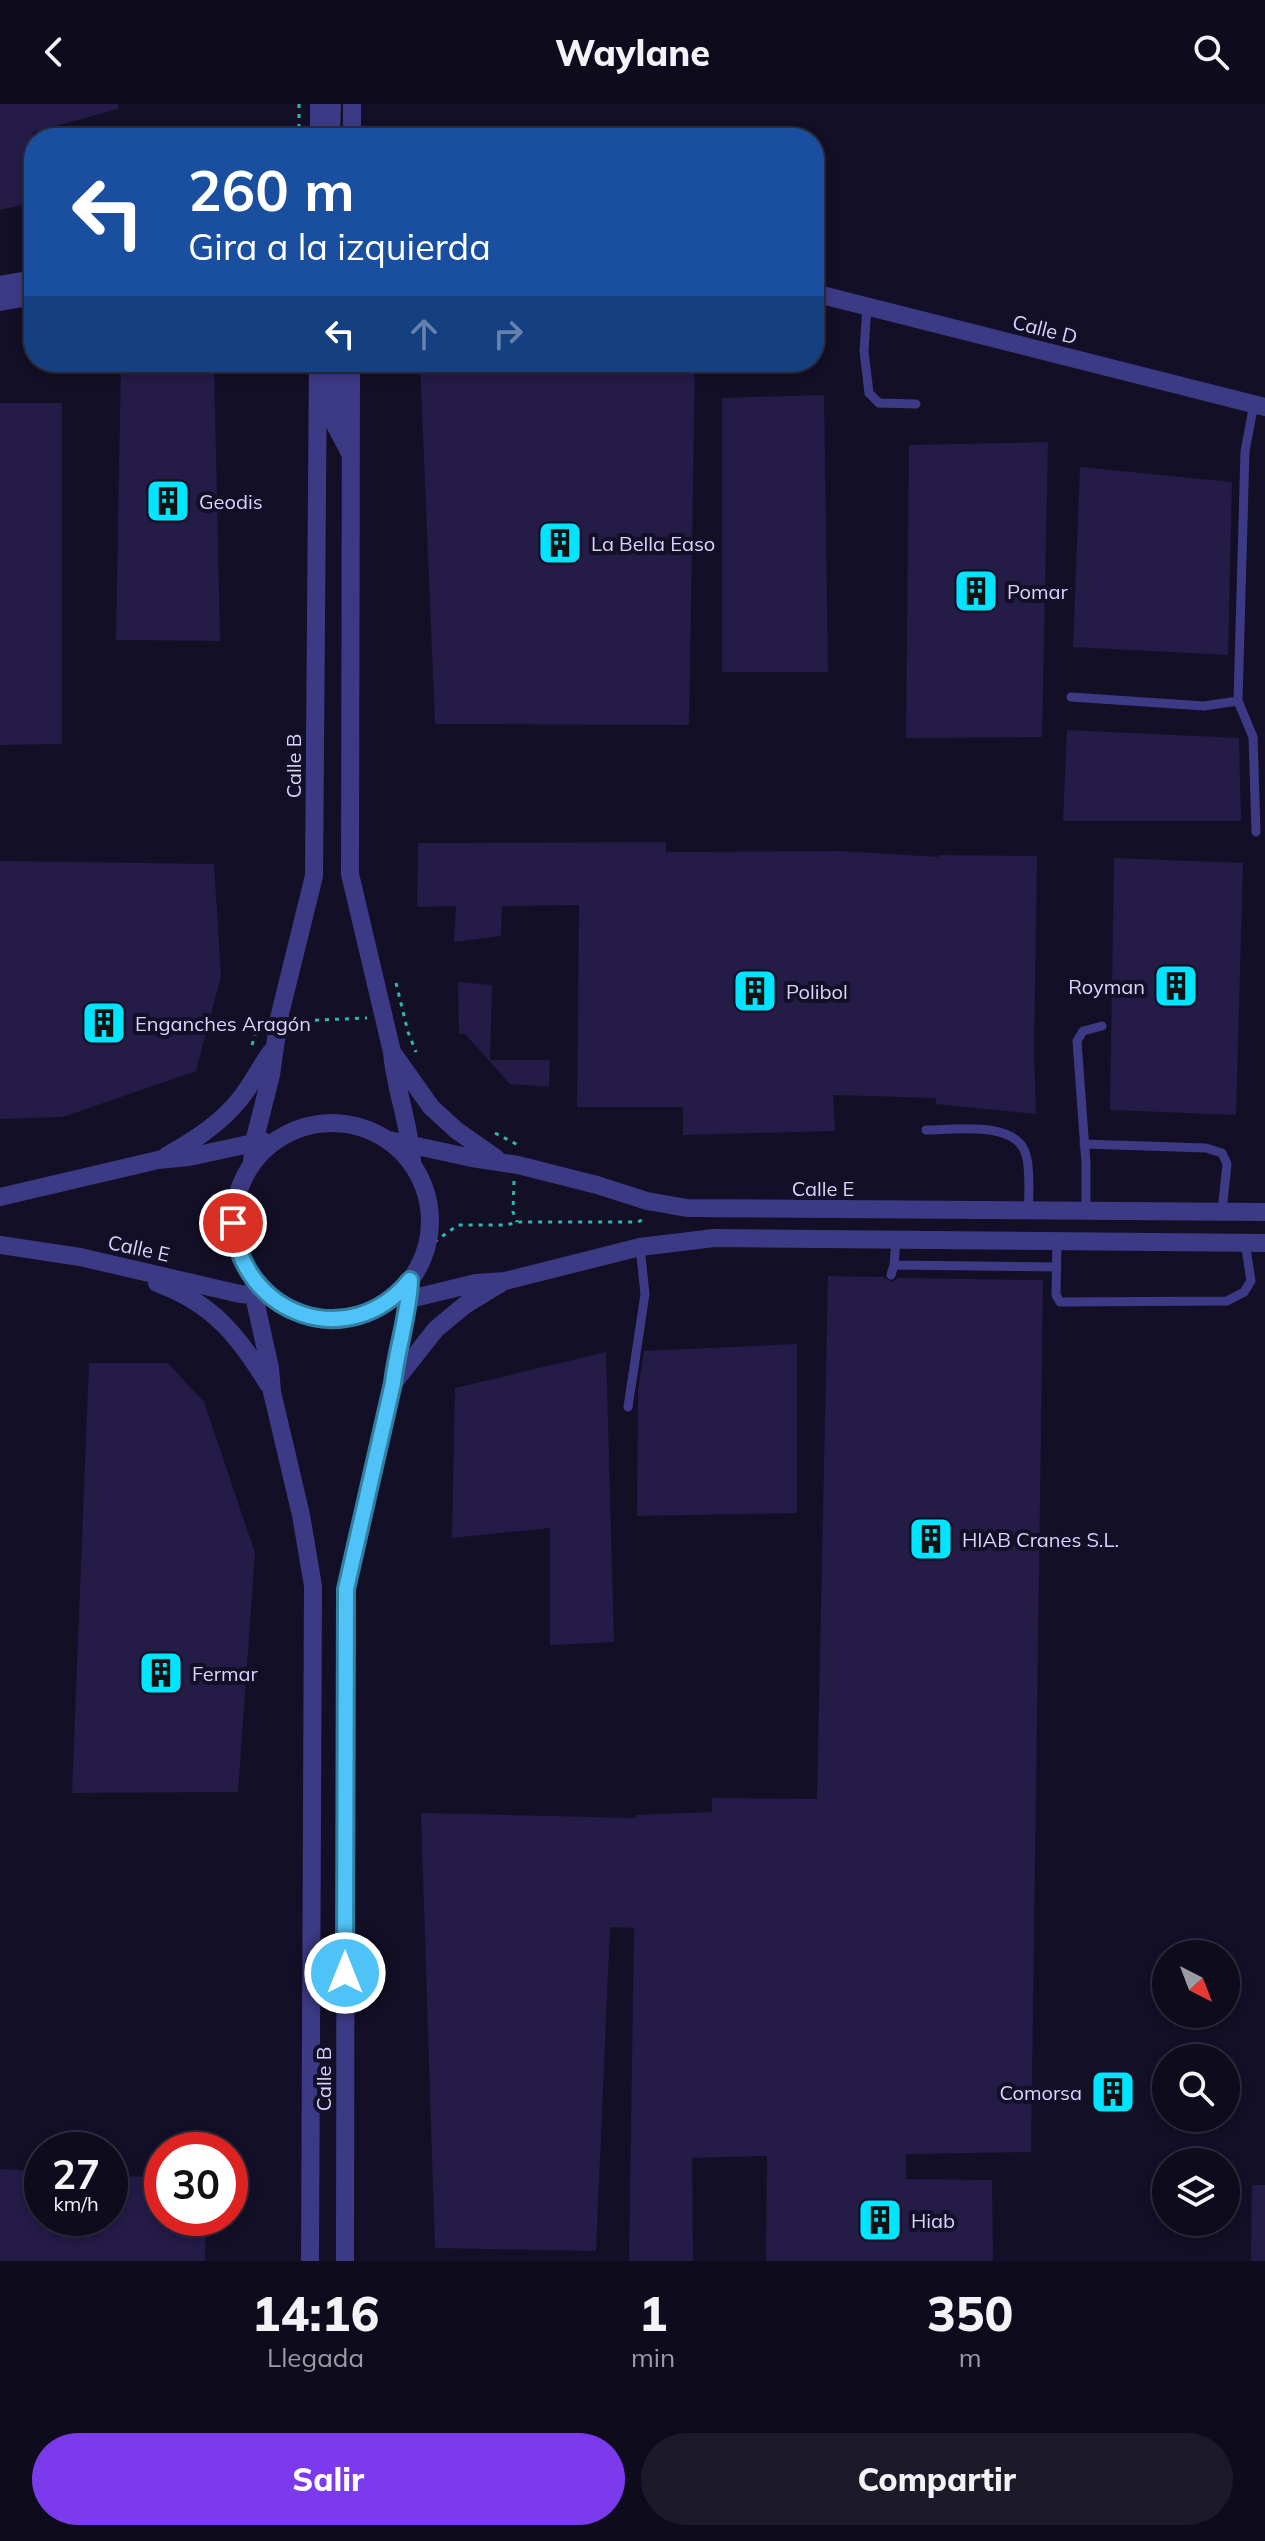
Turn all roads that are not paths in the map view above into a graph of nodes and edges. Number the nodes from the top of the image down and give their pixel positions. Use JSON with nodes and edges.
{"nodes":[{"id":1,"x":319,"y":104,"type":"edge"},
{"id":2,"x":332,"y":104,"type":"edge"},
{"id":3,"x":352,"y":104,"type":"edge"},
{"id":4,"x":319,"y":128,"type":"edge"},
{"id":5,"x":331,"y":128,"type":"edge"},
{"id":6,"x":352,"y":128,"type":"edge"},
{"id":7,"x":24,"y":281,"type":"edge"},
{"id":8,"x":0,"y":285,"type":"edge"},
{"id":9,"x":824,"y":295,"type":"edge"},
{"id":10,"x":24,"y":298,"type":"edge"},
{"id":11,"x":0,"y":302,"type":"edge"},
{"id":12,"x":867,"y":306,"type":"junction"},
{"id":13,"x":318,"y":372,"type":"edge"},
{"id":14,"x":335,"y":372,"type":"edge"},
{"id":15,"x":351,"y":372,"type":"edge"},
{"id":16,"x":916,"y":404,"type":"dead end"},
{"id":17,"x":1259,"y":406,"type":"edge"},
{"id":18,"x":351,"y":453,"type":"junction"},
{"id":19,"x":1071,"y":697,"type":"dead end"},
{"id":20,"x":1238,"y":701,"type":"junction"},
{"id":21,"x":1256,"y":832,"type":"dead end"},
{"id":22,"x":1102,"y":1026,"type":"dead end"},
{"id":23,"x":273,"y":1050,"type":"junction"},
{"id":24,"x":392,"y":1052,"type":"junction"},
{"id":25,"x":926,"y":1130,"type":"dead end"},
{"id":26,"x":276,"y":1139,"type":"junction"},
{"id":27,"x":389,"y":1140,"type":"junction"},
{"id":28,"x":254,"y":1142,"type":"junction"},
{"id":29,"x":411,"y":1143,"type":"junction"},
{"id":30,"x":1084,"y":1144,"type":"junction"},
{"id":31,"x":158,"y":1160,"type":"junction"},
{"id":32,"x":498,"y":1160,"type":"junction"},
{"id":33,"x":412,"y":1162,"type":"junction"},
{"id":34,"x":252,"y":1163,"type":"junction"},
{"id":35,"x":0,"y":1197,"type":"edge"},
{"id":36,"x":1029,"y":1211,"type":"junction"},
{"id":37,"x":1086,"y":1211,"type":"junction"},
{"id":38,"x":1222,"y":1211,"type":"junction"},
{"id":39,"x":1265,"y":1212,"type":"edge"},
{"id":40,"x":896,"y":1240,"type":"junction"},
{"id":41,"x":1057,"y":1241,"type":"junction"},
{"id":42,"x":1245,"y":1242,"type":"junction"},
{"id":43,"x":1265,"y":1243,"type":"edge"},
{"id":44,"x":0,"y":1245,"type":"edge"},
{"id":45,"x":640,"y":1247,"type":"junction"},
{"id":46,"x":1057,"y":1267,"type":"junction"},
{"id":47,"x":141,"y":1273,"type":"junction"},
{"id":48,"x":505,"y":1281,"type":"junction"},
{"id":49,"x":259,"y":1291,"type":"junction"},
{"id":50,"x":404,"y":1292,"type":"junction"},
{"id":51,"x":393,"y":1383,"type":"junction"},
{"id":52,"x":272,"y":1392,"type":"junction"},
{"id":53,"x":628,"y":1407,"type":"dead end"},
{"id":54,"x":310,"y":2261,"type":"edge"},
{"id":55,"x":345,"y":2261,"type":"edge"}],
"edges":[{"from":1,"to":4,"type":"street"},
{"from":2,"to":5,"type":"street"},
{"from":3,"to":6,"type":"street"},
{"from":7,"to":8,"type":"street"},
{"from":9,"to":12,"type":"street","name":"Calle D"},
{"from":10,"to":11,"type":"street"},
{"from":12,"to":16,"type":"lane"},
{"from":12,"to":17,"type":"street","name":"Calle D"},
{"from":13,"to":23,"type":"street","name":"Calle B"},
{"from":14,"to":18,"type":"street"},
{"from":15,"to":18,"type":"street"},
{"from":17,"to":20,"type":"lane"},
{"from":18,"to":24,"type":"street"},
{"from":19,"to":20,"type":"lane"},
{"from":20,"to":21,"type":"lane"},
{"from":22,"to":30,"type":"lane"},
{"from":23,"to":28,"type":"street","name":"Calle B"},
{"from":23,"to":31,"type":"street"},
{"from":24,"to":29,"type":"street"},
{"from":24,"to":32,"type":"street"},
{"from":25,"to":36,"type":"lane"},
{"from":26,"to":27,"type":"street"},
{"from":26,"to":28,"type":"street"},
{"from":26,"to":34,"type":"street"},
{"from":27,"to":29,"type":"street","name":"Calle E"},
{"from":27,"to":33,"type":"street"},
{"from":28,"to":31,"type":"street"},
{"from":28,"to":34,"type":"street","name":"Calle B"},
{"from":29,"to":32,"type":"street","name":"Calle E"},
{"from":29,"to":33,"type":"street"},
{"from":30,"to":37,"type":"lane"},
{"from":30,"to":38,"type":"lane"},
{"from":31,"to":35,"type":"street"},
{"from":32,"to":36,"type":"street","name":"Calle E"},
{"from":33,"to":50,"type":"street"},
{"from":34,"to":49,"type":"street"},
{"from":36,"to":37,"type":"street","name":"Calle E"},
{"from":37,"to":38,"type":"street","name":"Calle E"},
{"from":38,"to":39,"type":"street","name":"Calle E"},
{"from":40,"to":41,"type":"street"},
{"from":40,"to":45,"type":"street"},
{"from":40,"to":46,"type":"lane"},
{"from":41,"to":42,"type":"street"},
{"from":41,"to":46,"type":"lane"},
{"from":42,"to":43,"type":"street"},
{"from":42,"to":46,"type":"lane"},
{"from":44,"to":47,"type":"street","name":"Calle E"},
{"from":45,"to":48,"type":"street"},
{"from":45,"to":53,"type":"lane"},
{"from":47,"to":49,"type":"street","name":"Calle E"},
{"from":47,"to":52,"type":"street","name":"Calle B"},
{"from":48,"to":50,"type":"street"},
{"from":48,"to":51,"type":"street"},
{"from":49,"to":50,"type":"street"},
{"from":49,"to":52,"type":"street","name":"Calle B"},
{"from":50,"to":51,"type":"street","name":"Calle B"},
{"from":51,"to":55,"type":"street","name":"Calle B"},
{"from":52,"to":54,"type":"street","name":"Calle B"}]}
